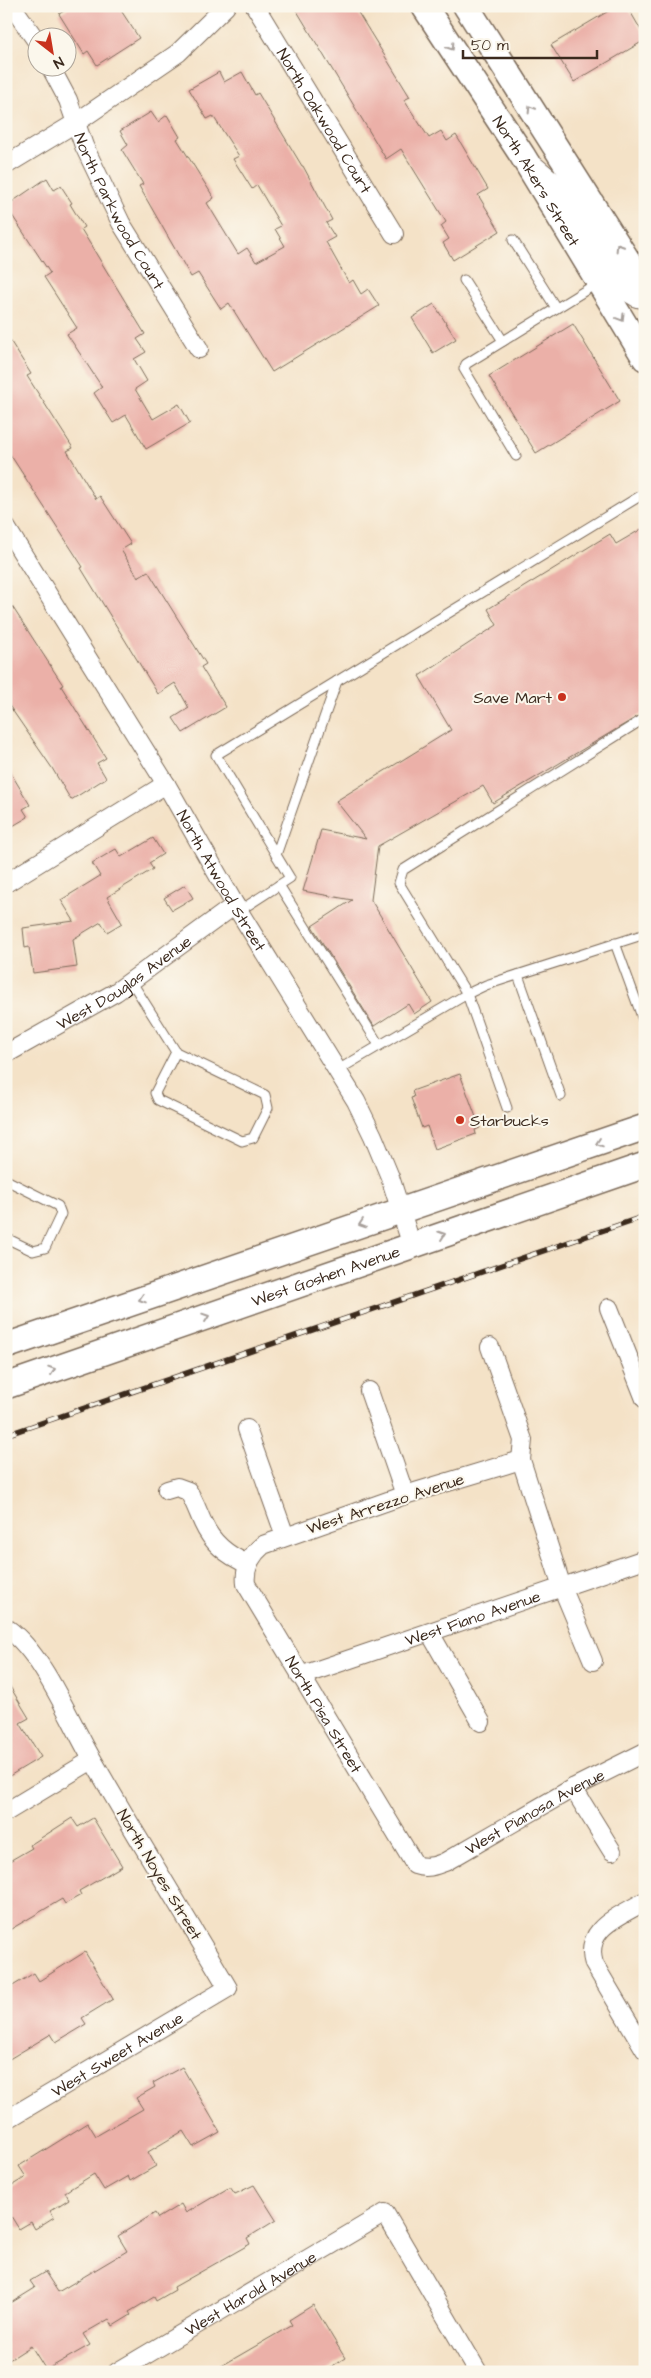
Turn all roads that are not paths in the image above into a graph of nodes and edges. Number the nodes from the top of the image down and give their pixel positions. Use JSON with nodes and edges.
{"nodes":[{"id":1,"x":12,"y":6,"type":"edge"},
{"id":2,"x":226,"y":6,"type":"edge"},
{"id":3,"x":254,"y":6,"type":"edge"},
{"id":4,"x":424,"y":6,"type":"edge"},
{"id":5,"x":466,"y":6,"type":"edge"},
{"id":6,"x":28,"y":29,"type":"edge"},
{"id":7,"x":56,"y":78,"type":"edge"},
{"id":8,"x":77,"y":122,"type":"junction"},
{"id":9,"x":522,"y":155,"type":"junction"},
{"id":10,"x":6,"y":165,"type":"edge"},
{"id":11,"x":394,"y":234,"type":"dead end"},
{"id":12,"x":513,"y":240,"type":"dead end"},
{"id":13,"x":464,"y":280,"type":"dead end"},
{"id":14,"x":599,"y":282,"type":"junction"},
{"id":15,"x":645,"y":288,"type":"edge"},
{"id":16,"x":645,"y":299,"type":"edge"},
{"id":17,"x":556,"y":308,"type":"junction"},
{"id":18,"x":503,"y":341,"type":"junction"},
{"id":19,"x":199,"y":349,"type":"dead end"},
{"id":20,"x":645,"y":358,"type":"edge"},
{"id":21,"x":516,"y":456,"type":"dead end"},
{"id":22,"x":645,"y":493,"type":"edge"},
{"id":23,"x":6,"y":527,"type":"edge"},
{"id":24,"x":337,"y":681,"type":"junction"},
{"id":25,"x":645,"y":718,"type":"edge"},
{"id":26,"x":166,"y":784,"type":"junction"},
{"id":27,"x":276,"y":855,"type":"junction"},
{"id":28,"x":6,"y":883,"type":"edge"},
{"id":29,"x":279,"y":885,"type":"junction"},
{"id":30,"x":237,"y":908,"type":"junction"},
{"id":31,"x":645,"y":934,"type":"edge"},
{"id":32,"x":615,"y":943,"type":"junction"},
{"id":33,"x":518,"y":975,"type":"junction"},
{"id":34,"x":131,"y":982,"type":"junction"},
{"id":35,"x":467,"y":994,"type":"junction"},
{"id":36,"x":645,"y":1025,"type":"edge"},
{"id":37,"x":379,"y":1045,"type":"junction"},
{"id":38,"x":176,"y":1052,"type":"junction"},
{"id":39,"x":6,"y":1054,"type":"edge"},
{"id":40,"x":338,"y":1070,"type":"junction"},
{"id":41,"x":561,"y":1096,"type":"dead end"},
{"id":42,"x":507,"y":1108,"type":"dead end"},
{"id":43,"x":645,"y":1127,"type":"edge"},
{"id":44,"x":645,"y":1148,"type":"edge"},
{"id":45,"x":645,"y":1165,"type":"edge"},
{"id":46,"x":6,"y":1180,"type":"edge"},
{"id":47,"x":401,"y":1211,"type":"junction"},
{"id":48,"x":498,"y":1216,"type":"junction"},
{"id":49,"x":6,"y":1238,"type":"edge"},
{"id":50,"x":412,"y":1246,"type":"junction"},
{"id":51,"x":609,"y":1308,"type":"dead end"},
{"id":52,"x":6,"y":1346,"type":"edge"},
{"id":53,"x":490,"y":1347,"type":"dead end"},
{"id":54,"x":6,"y":1386,"type":"edge"},
{"id":55,"x":369,"y":1391,"type":"dead end"},
{"id":56,"x":645,"y":1399,"type":"edge"},
{"id":57,"x":247,"y":1429,"type":"dead end"},
{"id":58,"x":521,"y":1460,"type":"junction"},
{"id":59,"x":167,"y":1490,"type":"dead end"},
{"id":60,"x":406,"y":1495,"type":"junction"},
{"id":61,"x":285,"y":1536,"type":"junction"},
{"id":62,"x":250,"y":1559,"type":"junction"},
{"id":63,"x":645,"y":1559,"type":"edge"},
{"id":64,"x":562,"y":1587,"type":"junction"},
{"id":65,"x":8,"y":1629,"type":"dead end"},
{"id":66,"x":430,"y":1633,"type":"junction"},
{"id":67,"x":593,"y":1661,"type":"dead end"},
{"id":68,"x":300,"y":1676,"type":"junction"},
{"id":69,"x":481,"y":1722,"type":"dead end"},
{"id":70,"x":645,"y":1752,"type":"edge"},
{"id":71,"x":92,"y":1760,"type":"junction"},
{"id":72,"x":572,"y":1788,"type":"junction"},
{"id":73,"x":6,"y":1812,"type":"edge"},
{"id":74,"x":612,"y":1851,"type":"dead end"},
{"id":75,"x":423,"y":1867,"type":"joint"},
{"id":76,"x":645,"y":1901,"type":"edge"},
{"id":77,"x":228,"y":1988,"type":"joint"},
{"id":78,"x":645,"y":2050,"type":"edge"},
{"id":79,"x":6,"y":2120,"type":"edge"},
{"id":80,"x":117,"y":2372,"type":"edge"},
{"id":81,"x":478,"y":2372,"type":"edge"}],
"edges":[{"from":1,"to":6,"type":"street"},
{"from":2,"to":8,"type":"street"},
{"from":3,"to":11,"type":"street","name":"North Oakwood Court"},
{"from":4,"to":9,"type":"main road","name":"North Akers Street","one_way":true},
{"from":15,"to":5,"type":"main road","name":"North Akers Street","one_way":true},
{"from":7,"to":8,"type":"street","name":"North Parkwood Court"},
{"from":8,"to":10,"type":"street"},
{"from":8,"to":19,"type":"street","name":"North Parkwood Court"},
{"from":9,"to":14,"type":"main road","name":"North Akers Street"},
{"from":9,"to":16,"type":"street"},
{"from":12,"to":17,"type":"lane"},
{"from":13,"to":18,"type":"lane"},
{"from":14,"to":17,"type":"lane"},
{"from":14,"to":20,"type":"main road","name":"North Akers Street","one_way":true},
{"from":17,"to":18,"type":"lane"},
{"from":18,"to":21,"type":"lane"},
{"from":22,"to":24,"type":"lane"},
{"from":23,"to":26,"type":"street","name":"North Atwood Street"},
{"from":24,"to":27,"type":"lane"},
{"from":24,"to":27,"type":"lane"},
{"from":25,"to":35,"type":"lane"},
{"from":26,"to":28,"type":"street"},
{"from":26,"to":30,"type":"street","name":"North Atwood Street"},
{"from":27,"to":29,"type":"lane"},
{"from":29,"to":30,"type":"lane"},
{"from":29,"to":37,"type":"lane"},
{"from":30,"to":34,"type":"street","name":"West Douglas Avenue"},
{"from":30,"to":40,"type":"street","name":"North Atwood Street"},
{"from":31,"to":32,"type":"lane"},
{"from":32,"to":33,"type":"lane"},
{"from":32,"to":36,"type":"lane"},
{"from":33,"to":35,"type":"lane"},
{"from":33,"to":41,"type":"lane"},
{"from":34,"to":38,"type":"lane"},
{"from":34,"to":39,"type":"street","name":"West Douglas Avenue"},
{"from":35,"to":37,"type":"lane"},
{"from":35,"to":42,"type":"lane"},
{"from":37,"to":40,"type":"lane"},
{"from":38,"to":38,"type":"lane"},
{"from":40,"to":47,"type":"street","name":"North Atwood Street"},
{"from":43,"to":47,"type":"main road","one_way":true},
{"from":44,"to":48,"type":"main road"},
{"from":45,"to":48,"type":"main road","name":"West Goshen Avenue"},
{"from":46,"to":49,"type":"lane"},
{"from":47,"to":50,"type":"street","name":"North Atwood Street"},
{"from":47,"to":52,"type":"main road","one_way":true},
{"from":50,"to":48,"type":"main road","name":"West Goshen Avenue","one_way":true},
{"from":54,"to":50,"type":"main road","name":"West Goshen Avenue","one_way":true},
{"from":51,"to":56,"type":"street"},
{"from":53,"to":58,"type":"street"},
{"from":55,"to":60,"type":"street"},
{"from":57,"to":61,"type":"street"},
{"from":58,"to":60,"type":"street","name":"West Arrezzo Avenue"},
{"from":58,"to":64,"type":"street"},
{"from":59,"to":62,"type":"street"},
{"from":60,"to":61,"type":"street","name":"West Arrezzo Avenue"},
{"from":61,"to":62,"type":"street","name":"West Arrezzo Avenue"},
{"from":62,"to":68,"type":"street","name":"North Pisa Street"},
{"from":63,"to":64,"type":"street","name":"West Fiano Avenue"},
{"from":64,"to":66,"type":"street","name":"West Fiano Avenue"},
{"from":64,"to":67,"type":"street"},
{"from":65,"to":71,"type":"street","name":"North Noyes Street"},
{"from":66,"to":68,"type":"street","name":"West Fiano Avenue"},
{"from":66,"to":69,"type":"street"},
{"from":68,"to":75,"type":"street","name":"North Pisa Street"},
{"from":70,"to":72,"type":"street","name":"West Pianosa Avenue"},
{"from":71,"to":73,"type":"street"},
{"from":71,"to":77,"type":"street","name":"North Noyes Street"},
{"from":72,"to":74,"type":"street"},
{"from":72,"to":75,"type":"street","name":"West Pianosa Avenue"},
{"from":76,"to":78,"type":"street"},
{"from":77,"to":79,"type":"street","name":"West Sweet Avenue"},
{"from":80,"to":81,"type":"street","name":"West Harold Avenue"}]}
